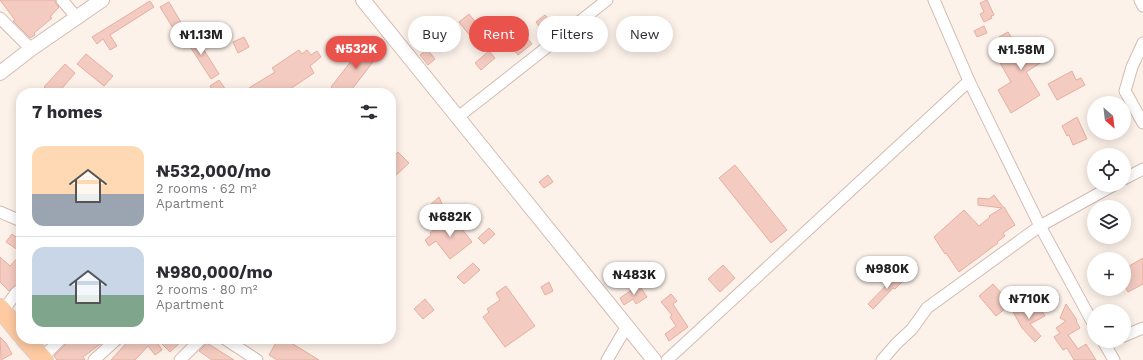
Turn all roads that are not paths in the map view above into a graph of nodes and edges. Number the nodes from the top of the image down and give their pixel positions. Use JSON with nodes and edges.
{"nodes":[{"id":1,"x":62,"y":0,"type":"edge"},
{"id":2,"x":102,"y":0,"type":"edge"},
{"id":3,"x":363,"y":0,"type":"edge"},
{"id":4,"x":608,"y":0,"type":"edge"},
{"id":5,"x":934,"y":0,"type":"edge"},
{"id":6,"x":1140,"y":0,"type":"edge"},
{"id":7,"x":1143,"y":6,"type":"edge"},
{"id":8,"x":0,"y":18,"type":"edge"},
{"id":9,"x":77,"y":18,"type":"junction"},
{"id":10,"x":1143,"y":43,"type":"edge"},
{"id":11,"x":31,"y":49,"type":"junction"},
{"id":12,"x":0,"y":73,"type":"edge"},
{"id":13,"x":969,"y":82,"type":"junction"},
{"id":14,"x":458,"y":117,"type":"junction"},
{"id":15,"x":1143,"y":123,"type":"edge"},
{"id":16,"x":1143,"y":169,"type":"edge"},
{"id":17,"x":1131,"y":176,"type":"edge"},
{"id":18,"x":1101,"y":192,"type":"edge"},
{"id":19,"x":0,"y":212,"type":"edge"},
{"id":20,"x":16,"y":219,"type":"edge"},
{"id":21,"x":1040,"y":226,"type":"junction"},
{"id":22,"x":16,"y":293,"type":"edge"},
{"id":23,"x":1,"y":309,"type":"edge"},
{"id":24,"x":1087,"y":312,"type":"edge"},
{"id":25,"x":626,"y":326,"type":"junction"},
{"id":26,"x":16,"y":328,"type":"edge"},
{"id":27,"x":1143,"y":328,"type":"edge"},
{"id":28,"x":1131,"y":333,"type":"edge"},
{"id":29,"x":30,"y":344,"type":"edge"},
{"id":30,"x":56,"y":344,"type":"edge"},
{"id":31,"x":112,"y":344,"type":"edge"},
{"id":32,"x":196,"y":344,"type":"edge"},
{"id":33,"x":233,"y":344,"type":"edge"},
{"id":34,"x":1109,"y":348,"type":"edge"},
{"id":35,"x":43,"y":359,"type":"edge"},
{"id":36,"x":94,"y":360,"type":"edge"},
{"id":37,"x":180,"y":360,"type":"edge"},
{"id":38,"x":257,"y":360,"type":"edge"},
{"id":39,"x":607,"y":360,"type":"edge"},
{"id":40,"x":654,"y":360,"type":"edge"},
{"id":41,"x":667,"y":360,"type":"edge"},
{"id":42,"x":882,"y":360,"type":"edge"},
{"id":43,"x":1114,"y":360,"type":"edge"}],
"edges":[{"from":1,"to":9,"type":"street"},
{"from":2,"to":9,"type":"street"},
{"from":3,"to":14,"type":"street"},
{"from":4,"to":14,"type":"street"},
{"from":5,"to":13,"type":"street"},
{"from":6,"to":7,"type":"street"},
{"from":8,"to":11,"type":"street"},
{"from":9,"to":11,"type":"street"},
{"from":10,"to":15,"type":"street"},
{"from":11,"to":12,"type":"street"},
{"from":13,"to":21,"type":"street"},
{"from":13,"to":41,"type":"street"},
{"from":14,"to":25,"type":"street"},
{"from":16,"to":17,"type":"street"},
{"from":18,"to":21,"type":"street"},
{"from":19,"to":20,"type":"street"},
{"from":21,"to":24,"type":"street"},
{"from":21,"to":42,"type":"street"},
{"from":22,"to":23,"type":"street"},
{"from":23,"to":26,"type":"main road"},
{"from":25,"to":39,"type":"street"},
{"from":25,"to":40,"type":"street"},
{"from":27,"to":28,"type":"street"},
{"from":29,"to":35,"type":"main road"},
{"from":30,"to":35,"type":"street"},
{"from":31,"to":36,"type":"street"},
{"from":32,"to":37,"type":"street"},
{"from":33,"to":38,"type":"street"},
{"from":34,"to":43,"type":"street"}]}
